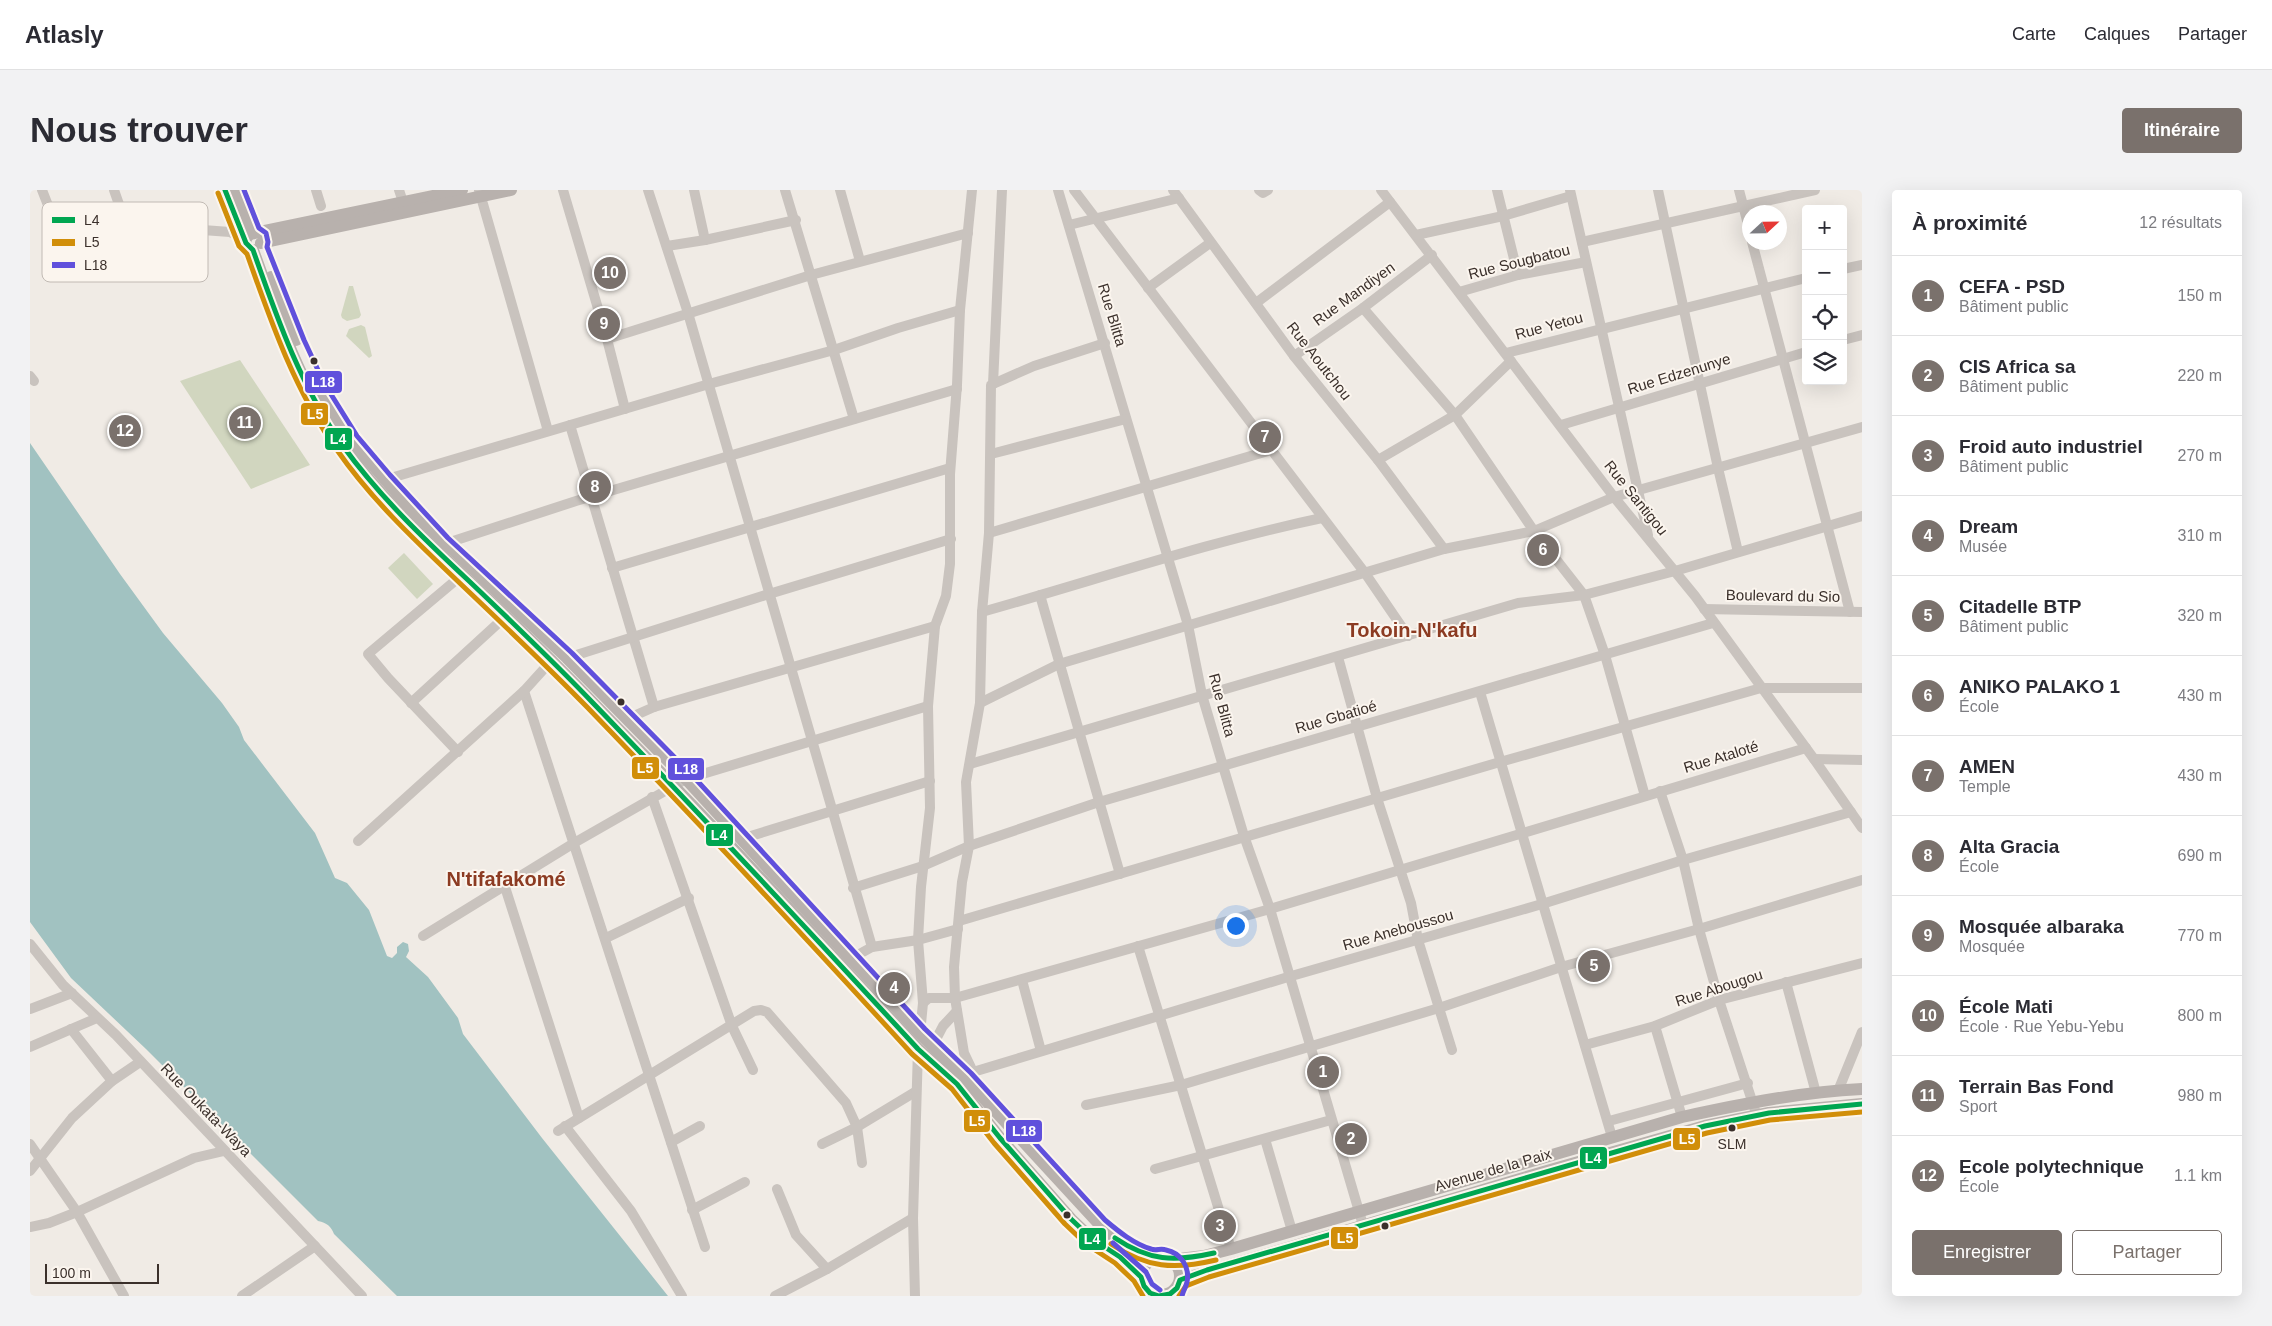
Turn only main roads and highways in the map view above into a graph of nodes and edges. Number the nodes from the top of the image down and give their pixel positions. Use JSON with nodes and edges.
{"nodes":[{"id":1,"x":225,"y":190,"type":"edge"},
{"id":2,"x":236,"y":190,"type":"edge"},
{"id":3,"x":462,"y":190,"type":"edge"},
{"id":4,"x":510,"y":190,"type":"edge"},
{"id":5,"x":479,"y":193,"type":"edge"},
{"id":6,"x":401,"y":196,"type":"edge"},
{"id":7,"x":253,"y":241,"type":"junction"},
{"id":8,"x":440,"y":546,"type":"junction"},
{"id":9,"x":846,"y":962,"type":"junction"},
{"id":10,"x":965,"y":1078,"type":"junction"},
{"id":11,"x":1862,"y":1089,"type":"edge"},
{"id":12,"x":1862,"y":1104,"type":"edge"},
{"id":13,"x":1038,"y":1157,"type":"junction"},
{"id":14,"x":1026,"y":1168,"type":"junction"},
{"id":15,"x":1361,"y":1219,"type":"junction"},
{"id":16,"x":1154,"y":1258,"type":"junction"},
{"id":17,"x":1171,"y":1260,"type":"junction"},
{"id":18,"x":1141,"y":1277,"type":"junction"},
{"id":19,"x":1180,"y":1280,"type":"junction"},
{"id":20,"x":1174,"y":1294,"type":"edge"},
{"id":21,"x":1155,"y":1295,"type":"edge"}],
"edges":[{"from":1,"to":7,"type":"main road"},
{"from":2,"to":7,"type":"main road"},
{"from":3,"to":6,"type":"main road"},
{"from":4,"to":5,"type":"main road"},
{"from":5,"to":7,"type":"main road"},
{"from":6,"to":7,"type":"main road"},
{"from":7,"to":8,"type":"main road"},
{"from":7,"to":8,"type":"main road"},
{"from":8,"to":9,"type":"main road"},
{"from":8,"to":9,"type":"main road"},
{"from":9,"to":10,"type":"main road"},
{"from":10,"to":13,"type":"main road"},
{"from":10,"to":14,"type":"main road"},
{"from":11,"to":15,"type":"main road"},
{"from":12,"to":15,"type":"main road","name":"Avenue de la Paix"},
{"from":13,"to":14,"type":"main road"},
{"from":13,"to":16,"type":"main road"},
{"from":14,"to":18,"type":"main road"},
{"from":15,"to":17,"type":"main road"},
{"from":15,"to":19,"type":"main road","name":"Avenue de la Paix"},
{"from":16,"to":17,"type":"main road"},
{"from":16,"to":18,"type":"main road"},
{"from":17,"to":19,"type":"main road"},
{"from":18,"to":21,"type":"main road"},
{"from":19,"to":20,"type":"main road"},
{"from":20,"to":21,"type":"main road"}]}
